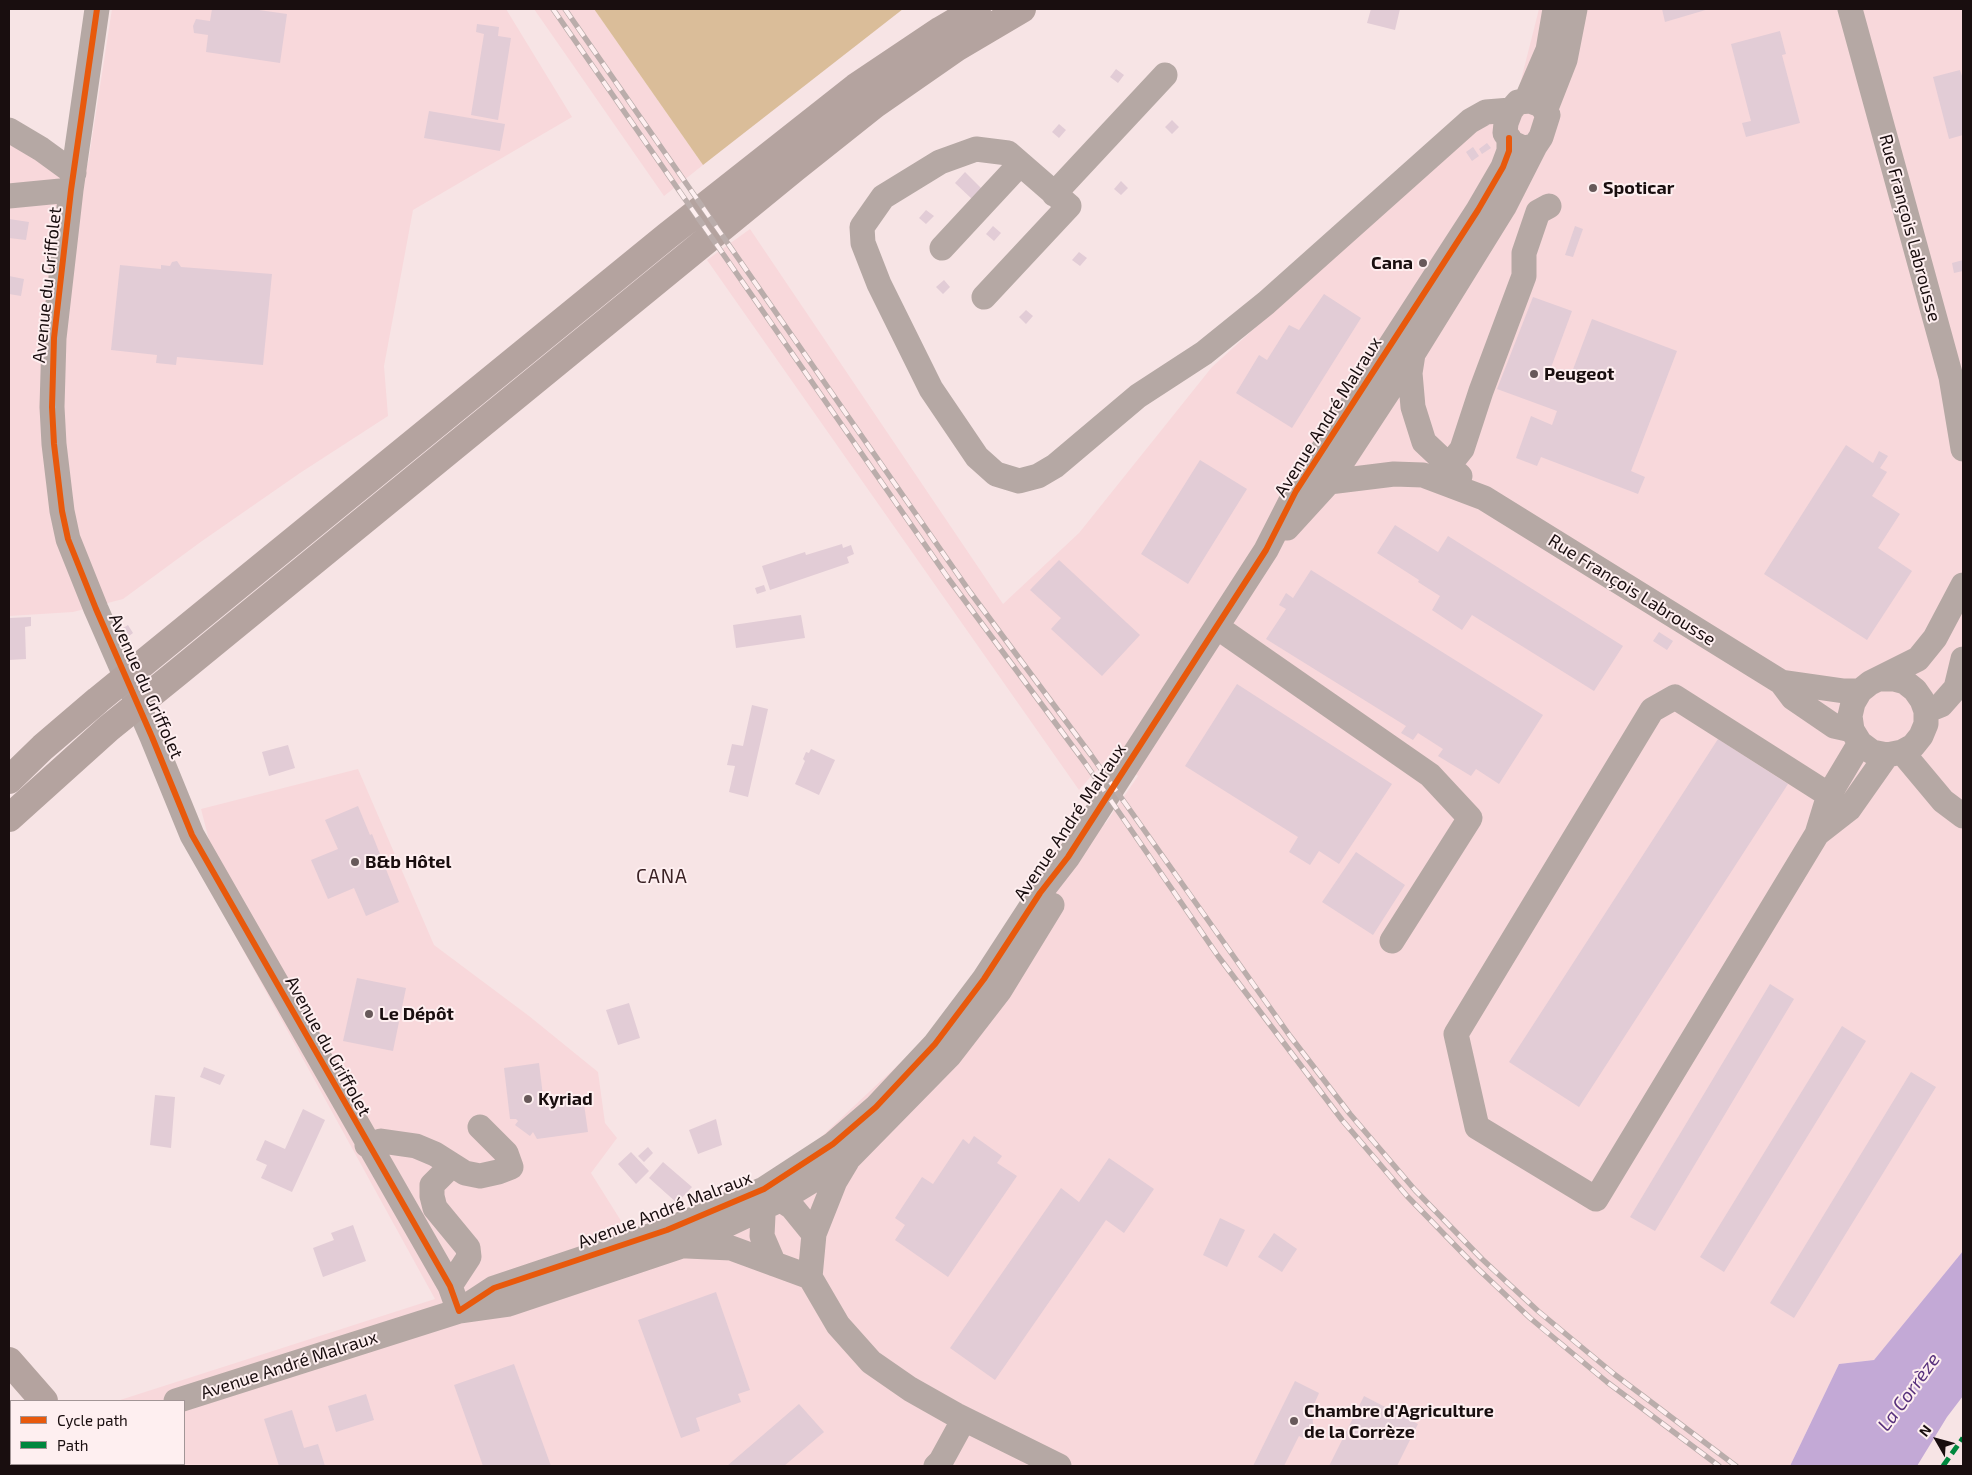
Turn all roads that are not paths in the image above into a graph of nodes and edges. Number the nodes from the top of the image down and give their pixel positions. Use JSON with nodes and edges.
{"nodes":[{"id":1,"x":97,"y":9,"type":"edge"},
{"id":2,"x":977,"y":9,"type":"edge"},
{"id":3,"x":1022,"y":9,"type":"edge"},
{"id":4,"x":1555,"y":9,"type":"edge"},
{"id":5,"x":1575,"y":9,"type":"edge"},
{"id":6,"x":1850,"y":9,"type":"edge"},
{"id":7,"x":1165,"y":75,"type":"dead end"},
{"id":8,"x":1519,"y":118,"type":"junction"},
{"id":9,"x":9,"y":130,"type":"edge"},
{"id":10,"x":1535,"y":146,"type":"junction"},
{"id":11,"x":1020,"y":164,"type":"junction"},
{"id":12,"x":72,"y":182,"type":"junction"},
{"id":13,"x":1054,"y":194,"type":"junction"},
{"id":14,"x":9,"y":196,"type":"edge"},
{"id":15,"x":1549,"y":206,"type":"dead end"},
{"id":16,"x":942,"y":248,"type":"dead end"},
{"id":17,"x":984,"y":296,"type":"dead end"},
{"id":18,"x":1403,"y":327,"type":"junction"},
{"id":19,"x":1413,"y":354,"type":"junction"},
{"id":20,"x":1418,"y":420,"type":"junction"},
{"id":21,"x":1360,"y":425,"type":"junction"},
{"id":22,"x":1963,"y":449,"type":"edge"},
{"id":23,"x":1319,"y":456,"type":"junction"},
{"id":24,"x":1442,"y":472,"type":"junction"},
{"id":25,"x":1378,"y":476,"type":"junction"},
{"id":26,"x":1329,"y":482,"type":"junction"},
{"id":27,"x":1266,"y":550,"type":"junction"},
{"id":28,"x":1963,"y":585,"type":"edge"},
{"id":29,"x":1216,"y":627,"type":"junction"},
{"id":30,"x":1963,"y":643,"type":"edge"},
{"id":31,"x":1925,"y":651,"type":"junction"},
{"id":32,"x":1963,"y":659,"type":"edge"},
{"id":33,"x":1781,"y":682,"type":"junction"},
{"id":34,"x":1871,"y":685,"type":"junction"},
{"id":35,"x":1926,"y":711,"type":"junction"},
{"id":36,"x":1856,"y":736,"type":"junction"},
{"id":37,"x":1894,"y":754,"type":"junction"},
{"id":38,"x":9,"y":780,"type":"edge"},
{"id":39,"x":1829,"y":794,"type":"junction"},
{"id":40,"x":1963,"y":816,"type":"edge"},
{"id":41,"x":9,"y":818,"type":"edge"},
{"id":42,"x":1817,"y":834,"type":"junction"},
{"id":43,"x":1068,"y":857,"type":"junction"},
{"id":44,"x":1392,"y":941,"type":"dead end"},
{"id":45,"x":480,"y":1128,"type":"dead end"},
{"id":46,"x":367,"y":1145,"type":"junction"},
{"id":47,"x":848,"y":1159,"type":"junction"},
{"id":48,"x":452,"y":1165,"type":"junction"},
{"id":49,"x":770,"y":1199,"type":"junction"},
{"id":50,"x":814,"y":1234,"type":"junction"},
{"id":51,"x":682,"y":1246,"type":"junction"},
{"id":52,"x":774,"y":1264,"type":"junction"},
{"id":53,"x":810,"y":1277,"type":"junction"},
{"id":54,"x":450,"y":1286,"type":"junction"},
{"id":55,"x":459,"y":1311,"type":"junction"},
{"id":56,"x":9,"y":1361,"type":"edge"},
{"id":57,"x":9,"y":1386,"type":"edge"},
{"id":58,"x":25,"y":1400,"type":"edge"},
{"id":59,"x":43,"y":1400,"type":"edge"},
{"id":60,"x":179,"y":1400,"type":"edge"},
{"id":61,"x":964,"y":1419,"type":"junction"},
{"id":62,"x":936,"y":1466,"type":"edge"},
{"id":63,"x":1059,"y":1466,"type":"edge"}],
"edges":[{"from":1,"to":12,"type":"street","name":"Avenue du Griffolet"},
{"from":2,"to":38,"type":"highway"},
{"from":3,"to":41,"type":"highway"},
{"from":4,"to":8,"type":"street","name":"Avenue André Malraux"},
{"from":5,"to":8,"type":"street","name":"Avenue André Malraux"},
{"from":6,"to":22,"type":"street","name":"Rue François Labrousse"},
{"from":7,"to":13,"type":"street"},
{"from":8,"to":10,"type":"street"},
{"from":8,"to":10,"type":"street","name":"Avenue André Malraux"},
{"from":8,"to":11,"type":"street"},
{"from":8,"to":18,"type":"street","name":"Avenue André Malraux"},
{"from":9,"to":12,"type":"street"},
{"from":10,"to":19,"type":"street","name":"Avenue André Malraux"},
{"from":11,"to":13,"type":"street"},
{"from":11,"to":16,"type":"street"},
{"from":12,"to":14,"type":"street"},
{"from":12,"to":46,"type":"street","name":"Avenue du Griffolet"},
{"from":13,"to":17,"type":"street"},
{"from":15,"to":24,"type":"street"},
{"from":18,"to":21,"type":"street","name":"Avenue André Malraux"},
{"from":18,"to":23,"type":"street","name":"Avenue André Malraux"},
{"from":19,"to":20,"type":"street","name":"Rue François Labrousse"},
{"from":19,"to":21,"type":"street","name":"Avenue André Malraux"},
{"from":20,"to":21,"type":"street","name":"Avenue André Malraux"},
{"from":20,"to":24,"type":"street","name":"Rue François Labrousse"},
{"from":21,"to":23,"type":"street","name":"Avenue André Malraux"},
{"from":21,"to":25,"type":"street","name":"Avenue André Malraux"},
{"from":21,"to":26,"type":"street","name":"Avenue André Malraux"},
{"from":23,"to":27,"type":"street","name":"Avenue André Malraux"},
{"from":24,"to":25,"type":"street","name":"Rue François Labrousse"},
{"from":24,"to":33,"type":"street","name":"Rue François Labrousse"},
{"from":25,"to":26,"type":"street","name":"Rue François Labrousse"},
{"from":26,"to":27,"type":"street","name":"Avenue André Malraux"},
{"from":27,"to":29,"type":"street","name":"Avenue André Malraux"},
{"from":28,"to":31,"type":"street"},
{"from":29,"to":43,"type":"street","name":"Avenue André Malraux"},
{"from":29,"to":44,"type":"street"},
{"from":30,"to":31,"type":"street"},
{"from":31,"to":34,"type":"street"},
{"from":32,"to":35,"type":"street"},
{"from":33,"to":34,"type":"street","name":"Rue François Labrousse"},
{"from":33,"to":36,"type":"street","name":"Rue François Labrousse"},
{"from":34,"to":35,"type":"street","name":"Rue François Labrousse"},
{"from":34,"to":36,"type":"street"},
{"from":35,"to":37,"type":"street"},
{"from":36,"to":37,"type":"street","name":"Rue François Labrousse"},
{"from":36,"to":39,"type":"street"},
{"from":37,"to":40,"type":"street"},
{"from":37,"to":42,"type":"street"},
{"from":39,"to":42,"type":"street"},
{"from":39,"to":42,"type":"street"},
{"from":43,"to":47,"type":"street","name":"Avenue André Malraux"},
{"from":43,"to":49,"type":"street","name":"Avenue André Malraux"},
{"from":45,"to":48,"type":"street"},
{"from":46,"to":48,"type":"street"},
{"from":46,"to":54,"type":"street","name":"Avenue du Griffolet"},
{"from":47,"to":49,"type":"street","name":"Avenue André Malraux"},
{"from":47,"to":50,"type":"street"},
{"from":48,"to":54,"type":"street"},
{"from":49,"to":50,"type":"street"},
{"from":49,"to":51,"type":"street","name":"Avenue André Malraux"},
{"from":49,"to":52,"type":"street"},
{"from":49,"to":55,"type":"street","name":"Avenue André Malraux"},
{"from":50,"to":53,"type":"street"},
{"from":51,"to":52,"type":"street"},
{"from":51,"to":55,"type":"street","name":"Avenue André Malraux"},
{"from":52,"to":53,"type":"street"},
{"from":53,"to":61,"type":"street"},
{"from":54,"to":55,"type":"street","name":"Avenue du Griffolet"},
{"from":55,"to":60,"type":"street","name":"Avenue André Malraux"},
{"from":56,"to":59,"type":"highway"},
{"from":57,"to":58,"type":"highway"},
{"from":61,"to":62,"type":"street"},
{"from":61,"to":63,"type":"street"}]}
